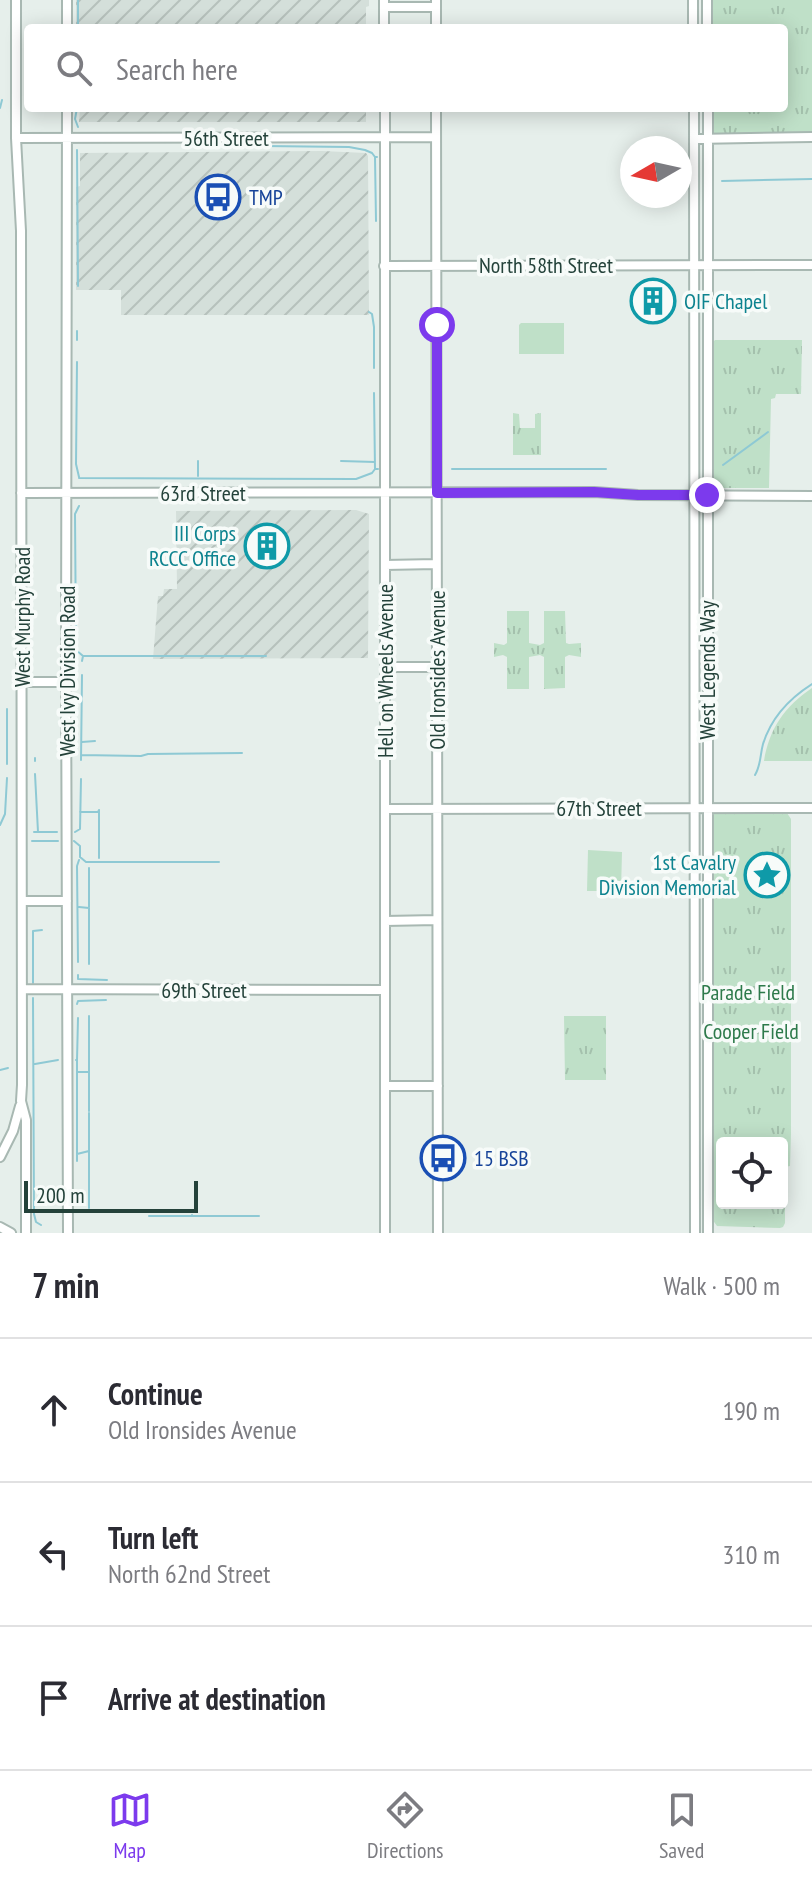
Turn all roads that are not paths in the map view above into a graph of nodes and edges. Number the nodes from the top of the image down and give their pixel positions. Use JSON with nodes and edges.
{"nodes":[{"id":1,"x":16,"y":0,"type":"edge"},
{"id":2,"x":67,"y":0,"type":"edge"},
{"id":3,"x":693,"y":0,"type":"edge"},
{"id":4,"x":707,"y":0,"type":"edge"},
{"id":5,"x":384,"y":4,"type":"edge"},
{"id":6,"x":436,"y":4,"type":"edge"},
{"id":7,"x":67,"y":24,"type":"edge"},
{"id":8,"x":693,"y":24,"type":"edge"},
{"id":9,"x":707,"y":24,"type":"edge"},
{"id":10,"x":67,"y":112,"type":"edge"},
{"id":11,"x":385,"y":112,"type":"edge"},
{"id":12,"x":436,"y":112,"type":"edge"},
{"id":13,"x":694,"y":112,"type":"edge"},
{"id":14,"x":708,"y":112,"type":"edge"},
{"id":15,"x":436,"y":137,"type":"junction"},
{"id":16,"x":812,"y":137,"type":"edge"},
{"id":17,"x":16,"y":138,"type":"junction"},
{"id":18,"x":67,"y":138,"type":"junction"},
{"id":19,"x":385,"y":138,"type":"junction"},
{"id":20,"x":694,"y":139,"type":"junction"},
{"id":21,"x":708,"y":139,"type":"junction"},
{"id":22,"x":693,"y":265,"type":"junction"},
{"id":23,"x":707,"y":265,"type":"junction"},
{"id":24,"x":812,"y":265,"type":"edge"},
{"id":25,"x":384,"y":266,"type":"junction"},
{"id":26,"x":437,"y":266,"type":"junction"},
{"id":27,"x":21,"y":493,"type":"junction"},
{"id":28,"x":67,"y":493,"type":"junction"},
{"id":29,"x":385,"y":493,"type":"junction"},
{"id":30,"x":437,"y":493,"type":"junction"},
{"id":31,"x":707,"y":495,"type":"junction"},
{"id":32,"x":695,"y":496,"type":"junction"},
{"id":33,"x":812,"y":496,"type":"edge"},
{"id":34,"x":436,"y":564,"type":"junction"},
{"id":35,"x":385,"y":565,"type":"junction"},
{"id":36,"x":385,"y":667,"type":"junction"},
{"id":37,"x":437,"y":667,"type":"junction"},
{"id":38,"x":22,"y":682,"type":"junction"},
{"id":39,"x":66,"y":682,"type":"junction"},
{"id":40,"x":695,"y":808,"type":"junction"},
{"id":41,"x":707,"y":808,"type":"junction"},
{"id":42,"x":812,"y":808,"type":"edge"},
{"id":43,"x":385,"y":809,"type":"junction"},
{"id":44,"x":437,"y":809,"type":"junction"},
{"id":45,"x":22,"y":901,"type":"junction"},
{"id":46,"x":67,"y":901,"type":"junction"},
{"id":47,"x":437,"y":920,"type":"junction"},
{"id":48,"x":385,"y":921,"type":"junction"},
{"id":49,"x":22,"y":989,"type":"junction"},
{"id":50,"x":67,"y":989,"type":"junction"},
{"id":51,"x":385,"y":990,"type":"junction"},
{"id":52,"x":386,"y":1086,"type":"junction"},
{"id":53,"x":438,"y":1086,"type":"junction"},
{"id":54,"x":21,"y":1101,"type":"junction"},
{"id":55,"x":0,"y":1157,"type":"edge"},
{"id":56,"x":0,"y":1227,"type":"edge"},
{"id":57,"x":11,"y":1233,"type":"edge"},
{"id":58,"x":26,"y":1233,"type":"edge"},
{"id":59,"x":68,"y":1233,"type":"edge"},
{"id":60,"x":385,"y":1233,"type":"edge"},
{"id":61,"x":438,"y":1233,"type":"edge"},
{"id":62,"x":695,"y":1233,"type":"edge"},
{"id":63,"x":708,"y":1233,"type":"edge"}],
"edges":[{"from":1,"to":17,"type":"street","name":"West Murphy Road"},
{"from":2,"to":7,"type":"street"},
{"from":3,"to":8,"type":"street"},
{"from":4,"to":9,"type":"street"},
{"from":5,"to":6,"type":"street"},
{"from":10,"to":18,"type":"street","name":"West Ivy Division Road"},
{"from":11,"to":19,"type":"street","name":"Hell on Wheels Avenue"},
{"from":12,"to":15,"type":"street","name":"Old Ironsides Avenue"},
{"from":13,"to":20,"type":"street","name":"West Legends Way"},
{"from":14,"to":21,"type":"street","name":"West Legends Way"},
{"from":15,"to":19,"type":"street","name":"56th Street"},
{"from":15,"to":26,"type":"street","name":"Old Ironsides Avenue"},
{"from":16,"to":21,"type":"street"},
{"from":17,"to":18,"type":"street","name":"56th Street"},
{"from":17,"to":27,"type":"street","name":"West Murphy Road"},
{"from":18,"to":19,"type":"street","name":"56th Street"},
{"from":18,"to":28,"type":"street","name":"West Ivy Division Road"},
{"from":19,"to":25,"type":"street","name":"Hell on Wheels Avenue"},
{"from":20,"to":21,"type":"street"},
{"from":20,"to":22,"type":"street","name":"West Legends Way"},
{"from":21,"to":23,"type":"street","name":"West Legends Way"},
{"from":22,"to":23,"type":"street","name":"North 58th Street"},
{"from":22,"to":26,"type":"street","name":"North 58th Street"},
{"from":22,"to":32,"type":"street","name":"West Legends Way"},
{"from":23,"to":24,"type":"street","name":"North 58th Street"},
{"from":23,"to":31,"type":"street","name":"West Legends Way"},
{"from":25,"to":26,"type":"street","name":"North 58th Street"},
{"from":25,"to":29,"type":"street","name":"Hell on Wheels Avenue"},
{"from":26,"to":30,"type":"street","name":"Old Ironsides Avenue"},
{"from":27,"to":28,"type":"street","name":"63rd Street"},
{"from":27,"to":38,"type":"street","name":"West Murphy Road"},
{"from":28,"to":29,"type":"street","name":"63rd Street"},
{"from":28,"to":39,"type":"street","name":"West Ivy Division Road"},
{"from":29,"to":30,"type":"street","name":"63rd Street"},
{"from":29,"to":35,"type":"street","name":"Hell on Wheels Avenue"},
{"from":30,"to":32,"type":"street","name":"63rd Street"},
{"from":30,"to":34,"type":"street","name":"Old Ironsides Avenue"},
{"from":31,"to":32,"type":"street","name":"63rd Street"},
{"from":31,"to":33,"type":"street","name":"63rd Street"},
{"from":31,"to":41,"type":"street","name":"West Legends Way"},
{"from":32,"to":40,"type":"street","name":"West Legends Way"},
{"from":34,"to":35,"type":"street"},
{"from":34,"to":37,"type":"street","name":"Old Ironsides Avenue"},
{"from":35,"to":36,"type":"street","name":"Hell on Wheels Avenue"},
{"from":36,"to":37,"type":"street"},
{"from":36,"to":43,"type":"street","name":"Hell on Wheels Avenue"},
{"from":37,"to":44,"type":"street","name":"Old Ironsides Avenue"},
{"from":38,"to":39,"type":"street"},
{"from":38,"to":45,"type":"street","name":"West Murphy Road"},
{"from":39,"to":46,"type":"street","name":"West Ivy Division Road"},
{"from":40,"to":41,"type":"street","name":"67th Street"},
{"from":40,"to":44,"type":"street","name":"67th Street"},
{"from":40,"to":62,"type":"street","name":"West Legends Way"},
{"from":41,"to":42,"type":"street","name":"67th Street"},
{"from":41,"to":63,"type":"street","name":"West Legends Way"},
{"from":43,"to":44,"type":"street","name":"67th Street"},
{"from":43,"to":48,"type":"street","name":"Hell on Wheels Avenue"},
{"from":44,"to":47,"type":"street","name":"Old Ironsides Avenue"},
{"from":45,"to":46,"type":"street"},
{"from":45,"to":49,"type":"street","name":"West Murphy Road"},
{"from":46,"to":50,"type":"street","name":"West Ivy Division Road"},
{"from":47,"to":48,"type":"street"},
{"from":47,"to":53,"type":"street","name":"Old Ironsides Avenue"},
{"from":48,"to":51,"type":"street","name":"Hell on Wheels Avenue"},
{"from":49,"to":50,"type":"street","name":"69th Street"},
{"from":49,"to":54,"type":"street","name":"West Murphy Road"},
{"from":50,"to":51,"type":"street","name":"69th Street"},
{"from":50,"to":59,"type":"street","name":"West Ivy Division Road"},
{"from":51,"to":52,"type":"street","name":"Hell on Wheels Avenue"},
{"from":52,"to":53,"type":"street"},
{"from":52,"to":60,"type":"street","name":"Hell on Wheels Avenue"},
{"from":53,"to":61,"type":"street","name":"Old Ironsides Avenue"},
{"from":54,"to":55,"type":"street"},
{"from":54,"to":58,"type":"street","name":"West Murphy Road"},
{"from":56,"to":57,"type":"street"}]}
